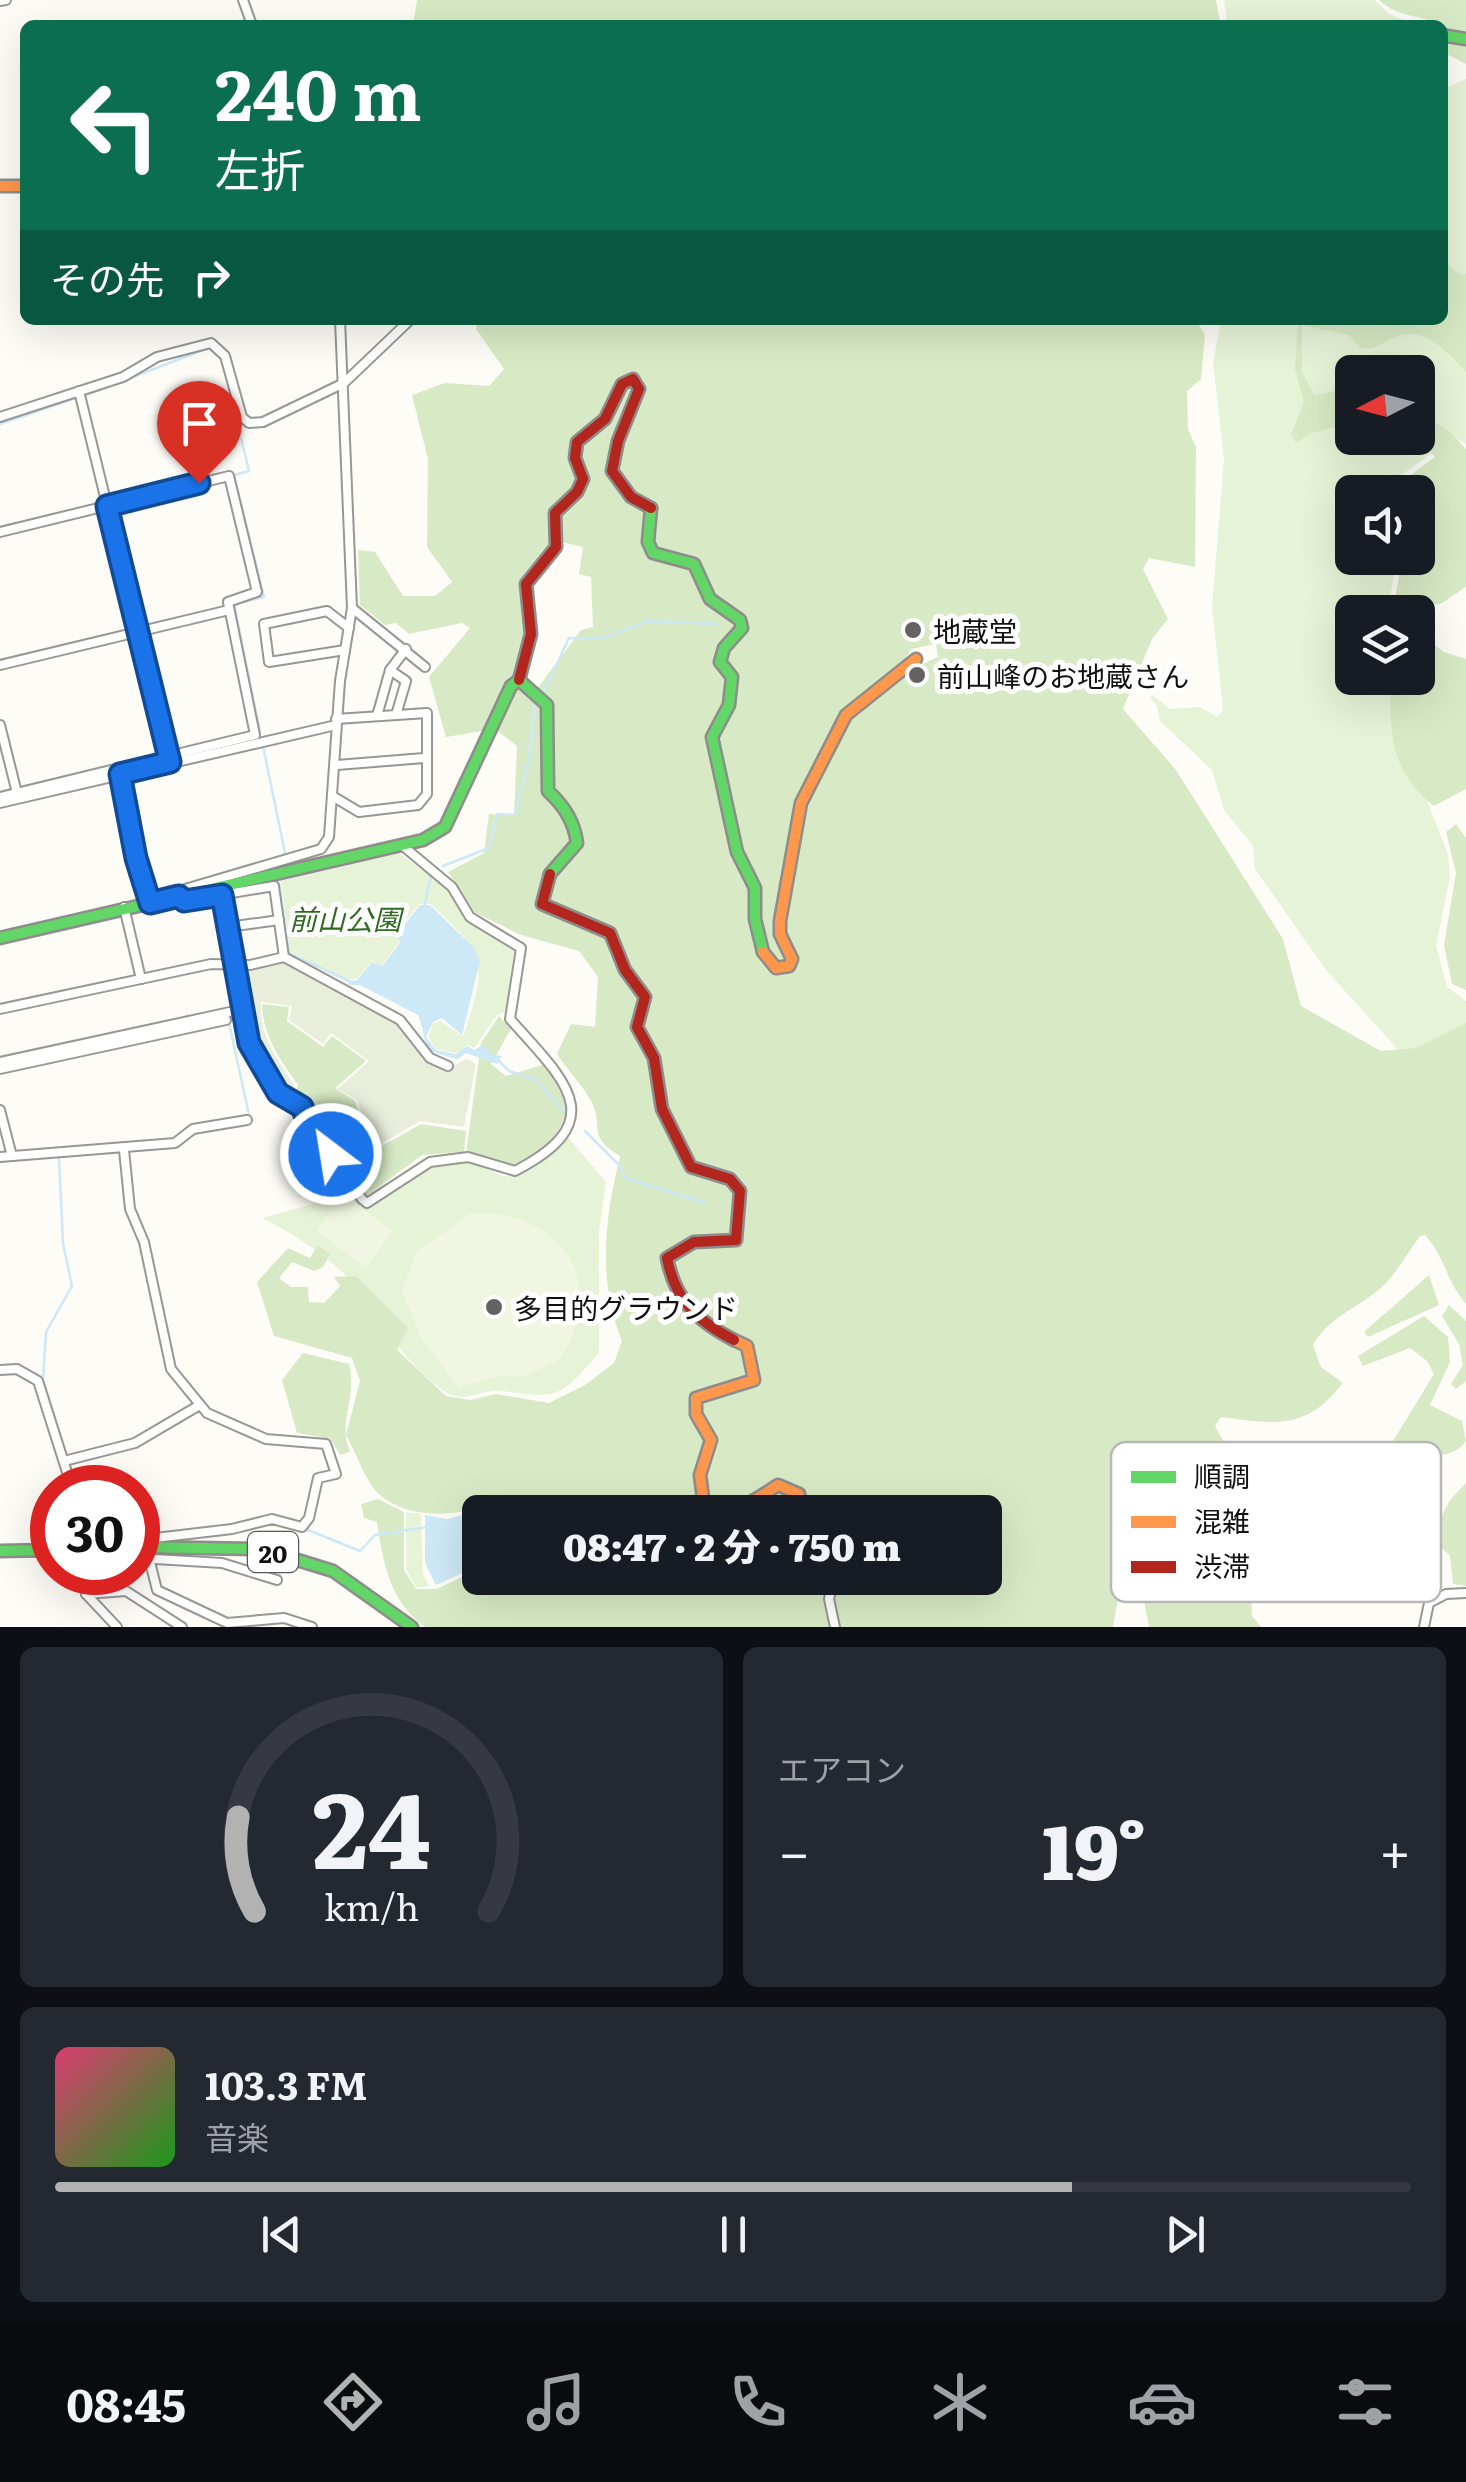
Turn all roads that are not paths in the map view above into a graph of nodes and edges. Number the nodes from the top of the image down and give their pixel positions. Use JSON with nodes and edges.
{"nodes":[{"id":1,"x":340,"y":325,"type":"edge"},
{"id":2,"x":405,"y":325,"type":"edge"},
{"id":3,"x":344,"y":383,"type":"junction"},
{"id":4,"x":79,"y":391,"type":"junction"},
{"id":5,"x":0,"y":417,"type":"edge"},
{"id":6,"x":107,"y":506,"type":"junction"},
{"id":7,"x":0,"y":532,"type":"edge"},
{"id":8,"x":352,"y":608,"type":"junction"},
{"id":9,"x":230,"y":610,"type":"junction"},
{"id":10,"x":349,"y":628,"type":"junction"},
{"id":11,"x":138,"y":632,"type":"junction"},
{"id":12,"x":346,"y":650,"type":"junction"},
{"id":13,"x":406,"y":650,"type":"junction"},
{"id":14,"x":916,"y":659,"type":"dead end"},
{"id":15,"x":0,"y":665,"type":"edge"},
{"id":16,"x":425,"y":666,"type":"dead end"},
{"id":17,"x":390,"y":670,"type":"junction"},
{"id":18,"x":519,"y":680,"type":"junction"},
{"id":19,"x":396,"y":715,"type":"junction"},
{"id":20,"x":377,"y":716,"type":"junction"},
{"id":21,"x":336,"y":722,"type":"junction"},
{"id":22,"x":0,"y":725,"type":"edge"},
{"id":23,"x":424,"y":758,"type":"junction"},
{"id":24,"x":170,"y":759,"type":"junction"},
{"id":25,"x":337,"y":765,"type":"junction"},
{"id":26,"x":120,"y":774,"type":"junction"},
{"id":27,"x":16,"y":793,"type":"junction"},
{"id":28,"x":334,"y":798,"type":"junction"},
{"id":29,"x":0,"y":800,"type":"edge"},
{"id":30,"x":403,"y":846,"type":"junction"},
{"id":31,"x":222,"y":895,"type":"junction"},
{"id":32,"x":179,"y":896,"type":"junction"},
{"id":33,"x":150,"y":903,"type":"junction"},
{"id":34,"x":124,"y":908,"type":"junction"},
{"id":35,"x":279,"y":920,"type":"junction"},
{"id":36,"x":228,"y":927,"type":"junction"},
{"id":37,"x":0,"y":938,"type":"edge"},
{"id":38,"x":284,"y":956,"type":"junction"},
{"id":39,"x":234,"y":964,"type":"junction"},
{"id":40,"x":141,"y":978,"type":"junction"},
{"id":41,"x":0,"y":1009,"type":"edge"},
{"id":42,"x":228,"y":1016,"type":"dead end"},
{"id":43,"x":0,"y":1065,"type":"edge"},
{"id":44,"x":448,"y":1066,"type":"dead end"},
{"id":45,"x":0,"y":1110,"type":"edge"},
{"id":46,"x":247,"y":1120,"type":"dead end"},
{"id":47,"x":124,"y":1150,"type":"junction"},
{"id":48,"x":12,"y":1156,"type":"junction"},
{"id":49,"x":0,"y":1157,"type":"edge"},
{"id":50,"x":0,"y":1370,"type":"edge"},
{"id":51,"x":198,"y":1406,"type":"junction"},
{"id":52,"x":67,"y":1460,"type":"junction"},
{"id":53,"x":68,"y":1465,"type":"edge"},
{"id":54,"x":702,"y":1495,"type":"edge"},
{"id":55,"x":761,"y":1495,"type":"edge"},
{"id":56,"x":799,"y":1495,"type":"edge"},
{"id":57,"x":160,"y":1537,"type":"edge"},
{"id":58,"x":160,"y":1548,"type":"edge"},
{"id":59,"x":30,"y":1551,"type":"edge"},
{"id":60,"x":0,"y":1552,"type":"edge"},
{"id":61,"x":160,"y":1559,"type":"edge"},
{"id":62,"x":277,"y":1580,"type":"dead end"},
{"id":63,"x":160,"y":1591,"type":"edge"},
{"id":64,"x":1466,"y":1593,"type":"edge"},
{"id":65,"x":87,"y":1595,"type":"edge"},
{"id":66,"x":132,"y":1595,"type":"edge"},
{"id":67,"x":830,"y":1595,"type":"edge"},
{"id":68,"x":1441,"y":1597,"type":"edge"},
{"id":69,"x":1431,"y":1602,"type":"edge"},
{"id":70,"x":404,"y":1625,"type":"edge"},
{"id":71,"x":117,"y":1627,"type":"edge"},
{"id":72,"x":182,"y":1627,"type":"edge"},
{"id":73,"x":312,"y":1627,"type":"edge"},
{"id":74,"x":836,"y":1627,"type":"edge"},
{"id":75,"x":1424,"y":1627,"type":"edge"}],
"edges":[{"from":1,"to":3,"type":"street"},
{"from":2,"to":3,"type":"street"},
{"from":3,"to":4,"type":"street"},
{"from":3,"to":8,"type":"street"},
{"from":4,"to":5,"type":"street"},
{"from":4,"to":6,"type":"street"},
{"from":6,"to":7,"type":"street"},
{"from":6,"to":9,"type":"street"},
{"from":6,"to":11,"type":"street"},
{"from":8,"to":10,"type":"street"},
{"from":8,"to":13,"type":"street"},
{"from":9,"to":11,"type":"street"},
{"from":9,"to":24,"type":"street"},
{"from":10,"to":12,"type":"street"},
{"from":10,"to":12,"type":"street"},
{"from":11,"to":15,"type":"street"},
{"from":11,"to":24,"type":"street"},
{"from":12,"to":21,"type":"street"},
{"from":13,"to":16,"type":"street"},
{"from":13,"to":17,"type":"street"},
{"from":14,"to":18,"type":"street"},
{"from":17,"to":19,"type":"street"},
{"from":17,"to":20,"type":"street"},
{"from":18,"to":30,"type":"street"},
{"from":18,"to":54,"type":"street"},
{"from":19,"to":20,"type":"street"},
{"from":19,"to":23,"type":"street"},
{"from":20,"to":21,"type":"street"},
{"from":21,"to":24,"type":"street"},
{"from":21,"to":25,"type":"street"},
{"from":22,"to":27,"type":"street"},
{"from":23,"to":25,"type":"street"},
{"from":23,"to":28,"type":"street"},
{"from":24,"to":26,"type":"street"},
{"from":24,"to":27,"type":"street"},
{"from":25,"to":28,"type":"street"},
{"from":26,"to":29,"type":"street"},
{"from":26,"to":33,"type":"street"},
{"from":27,"to":29,"type":"street"},
{"from":28,"to":32,"type":"street"},
{"from":30,"to":32,"type":"street"},
{"from":30,"to":39,"type":"street"},
{"from":31,"to":32,"type":"street"},
{"from":31,"to":35,"type":"street"},
{"from":31,"to":36,"type":"street"},
{"from":32,"to":33,"type":"street"},
{"from":33,"to":34,"type":"street"},
{"from":34,"to":37,"type":"street"},
{"from":34,"to":40,"type":"street"},
{"from":35,"to":36,"type":"street"},
{"from":35,"to":38,"type":"street"},
{"from":36,"to":39,"type":"street"},
{"from":38,"to":39,"type":"street"},
{"from":38,"to":44,"type":"street"},
{"from":39,"to":40,"type":"street"},
{"from":40,"to":41,"type":"street"},
{"from":42,"to":43,"type":"street"},
{"from":45,"to":48,"type":"street"},
{"from":46,"to":47,"type":"street"},
{"from":47,"to":48,"type":"street"},
{"from":47,"to":51,"type":"street"},
{"from":48,"to":49,"type":"street"},
{"from":50,"to":52,"type":"street"},
{"from":51,"to":52,"type":"street"},
{"from":51,"to":57,"type":"street"},
{"from":52,"to":53,"type":"street"},
{"from":55,"to":56,"type":"street"},
{"from":58,"to":70,"type":"street","number":"20"},
{"from":59,"to":60,"type":"street"},
{"from":61,"to":62,"type":"street"},
{"from":63,"to":73,"type":"street"},
{"from":64,"to":68,"type":"street"},
{"from":65,"to":71,"type":"street"},
{"from":66,"to":72,"type":"street"},
{"from":67,"to":74,"type":"street"},
{"from":69,"to":75,"type":"street"}]}
